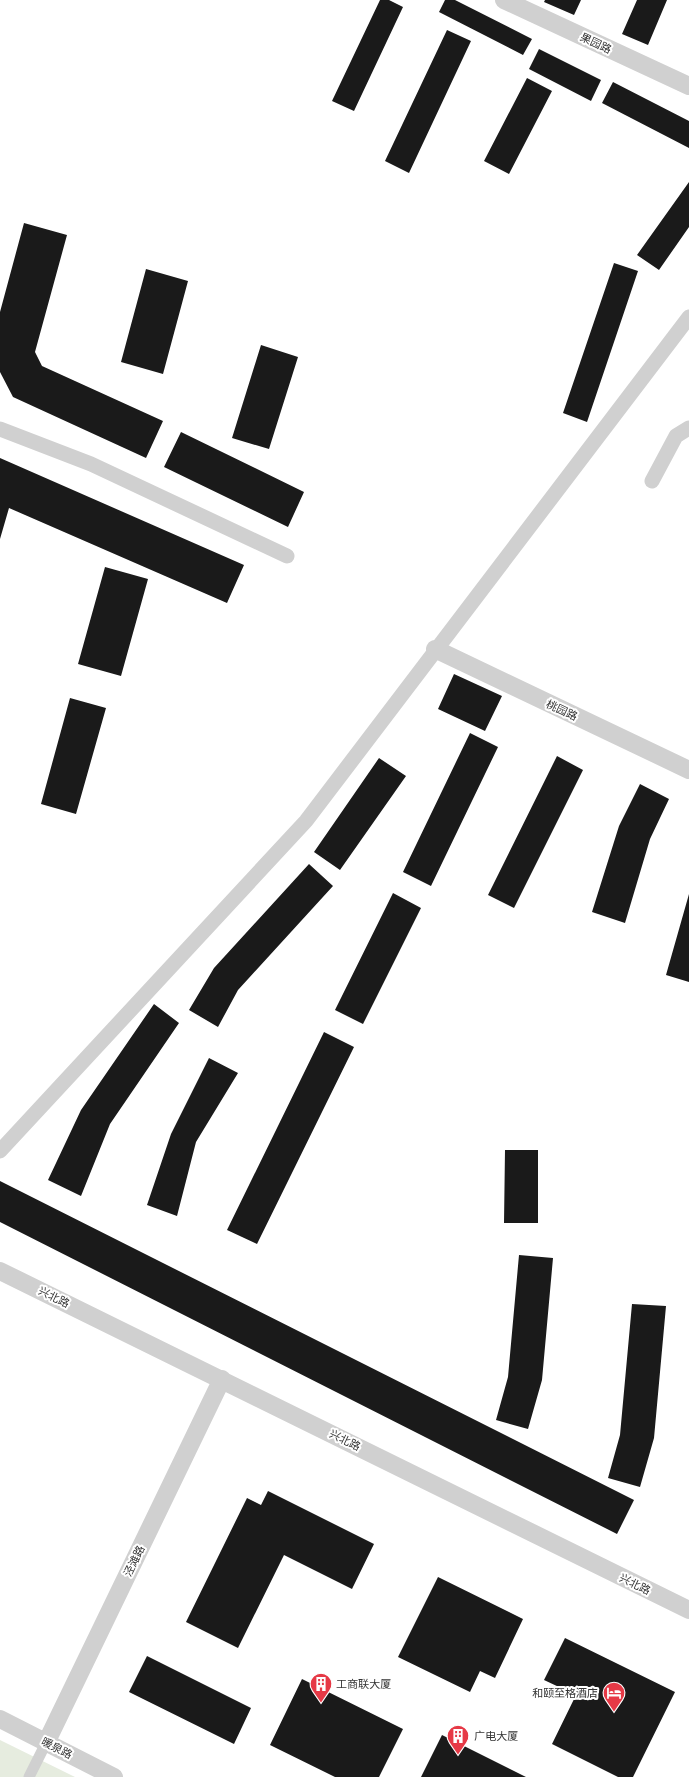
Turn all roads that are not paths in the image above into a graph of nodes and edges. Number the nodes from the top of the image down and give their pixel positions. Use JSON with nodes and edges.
{"nodes":[{"id":1,"x":504,"y":0,"type":"edge"},
{"id":2,"x":689,"y":86,"type":"edge"},
{"id":3,"x":689,"y":318,"type":"edge"},
{"id":4,"x":689,"y":428,"type":"edge"},
{"id":5,"x":0,"y":429,"type":"edge"},
{"id":6,"x":652,"y":481,"type":"dead end"},
{"id":7,"x":287,"y":556,"type":"dead end"},
{"id":8,"x":435,"y":650,"type":"junction"},
{"id":9,"x":689,"y":770,"type":"edge"},
{"id":10,"x":0,"y":1151,"type":"edge"},
{"id":11,"x":0,"y":1271,"type":"edge"},
{"id":12,"x":222,"y":1379,"type":"junction"},
{"id":13,"x":689,"y":1610,"type":"edge"},
{"id":14,"x":0,"y":1719,"type":"edge"},
{"id":15,"x":46,"y":1742,"type":"junction"},
{"id":16,"x":29,"y":1777,"type":"edge"},
{"id":17,"x":114,"y":1777,"type":"edge"}],
"edges":[{"from":1,"to":2,"type":"street","name":"果园路"},
{"from":3,"to":8,"type":"street"},
{"from":4,"to":6,"type":"street"},
{"from":5,"to":7,"type":"street"},
{"from":8,"to":9,"type":"street","name":"桃园路"},
{"from":8,"to":10,"type":"street"},
{"from":11,"to":12,"type":"street","name":"兴北路"},
{"from":12,"to":13,"type":"street","name":"兴北路"},
{"from":12,"to":15,"type":"street","name":"泾滩路"},
{"from":14,"to":15,"type":"street","name":"暖泉路"},
{"from":15,"to":16,"type":"street"},
{"from":15,"to":17,"type":"street","name":"暖泉路"}]}
